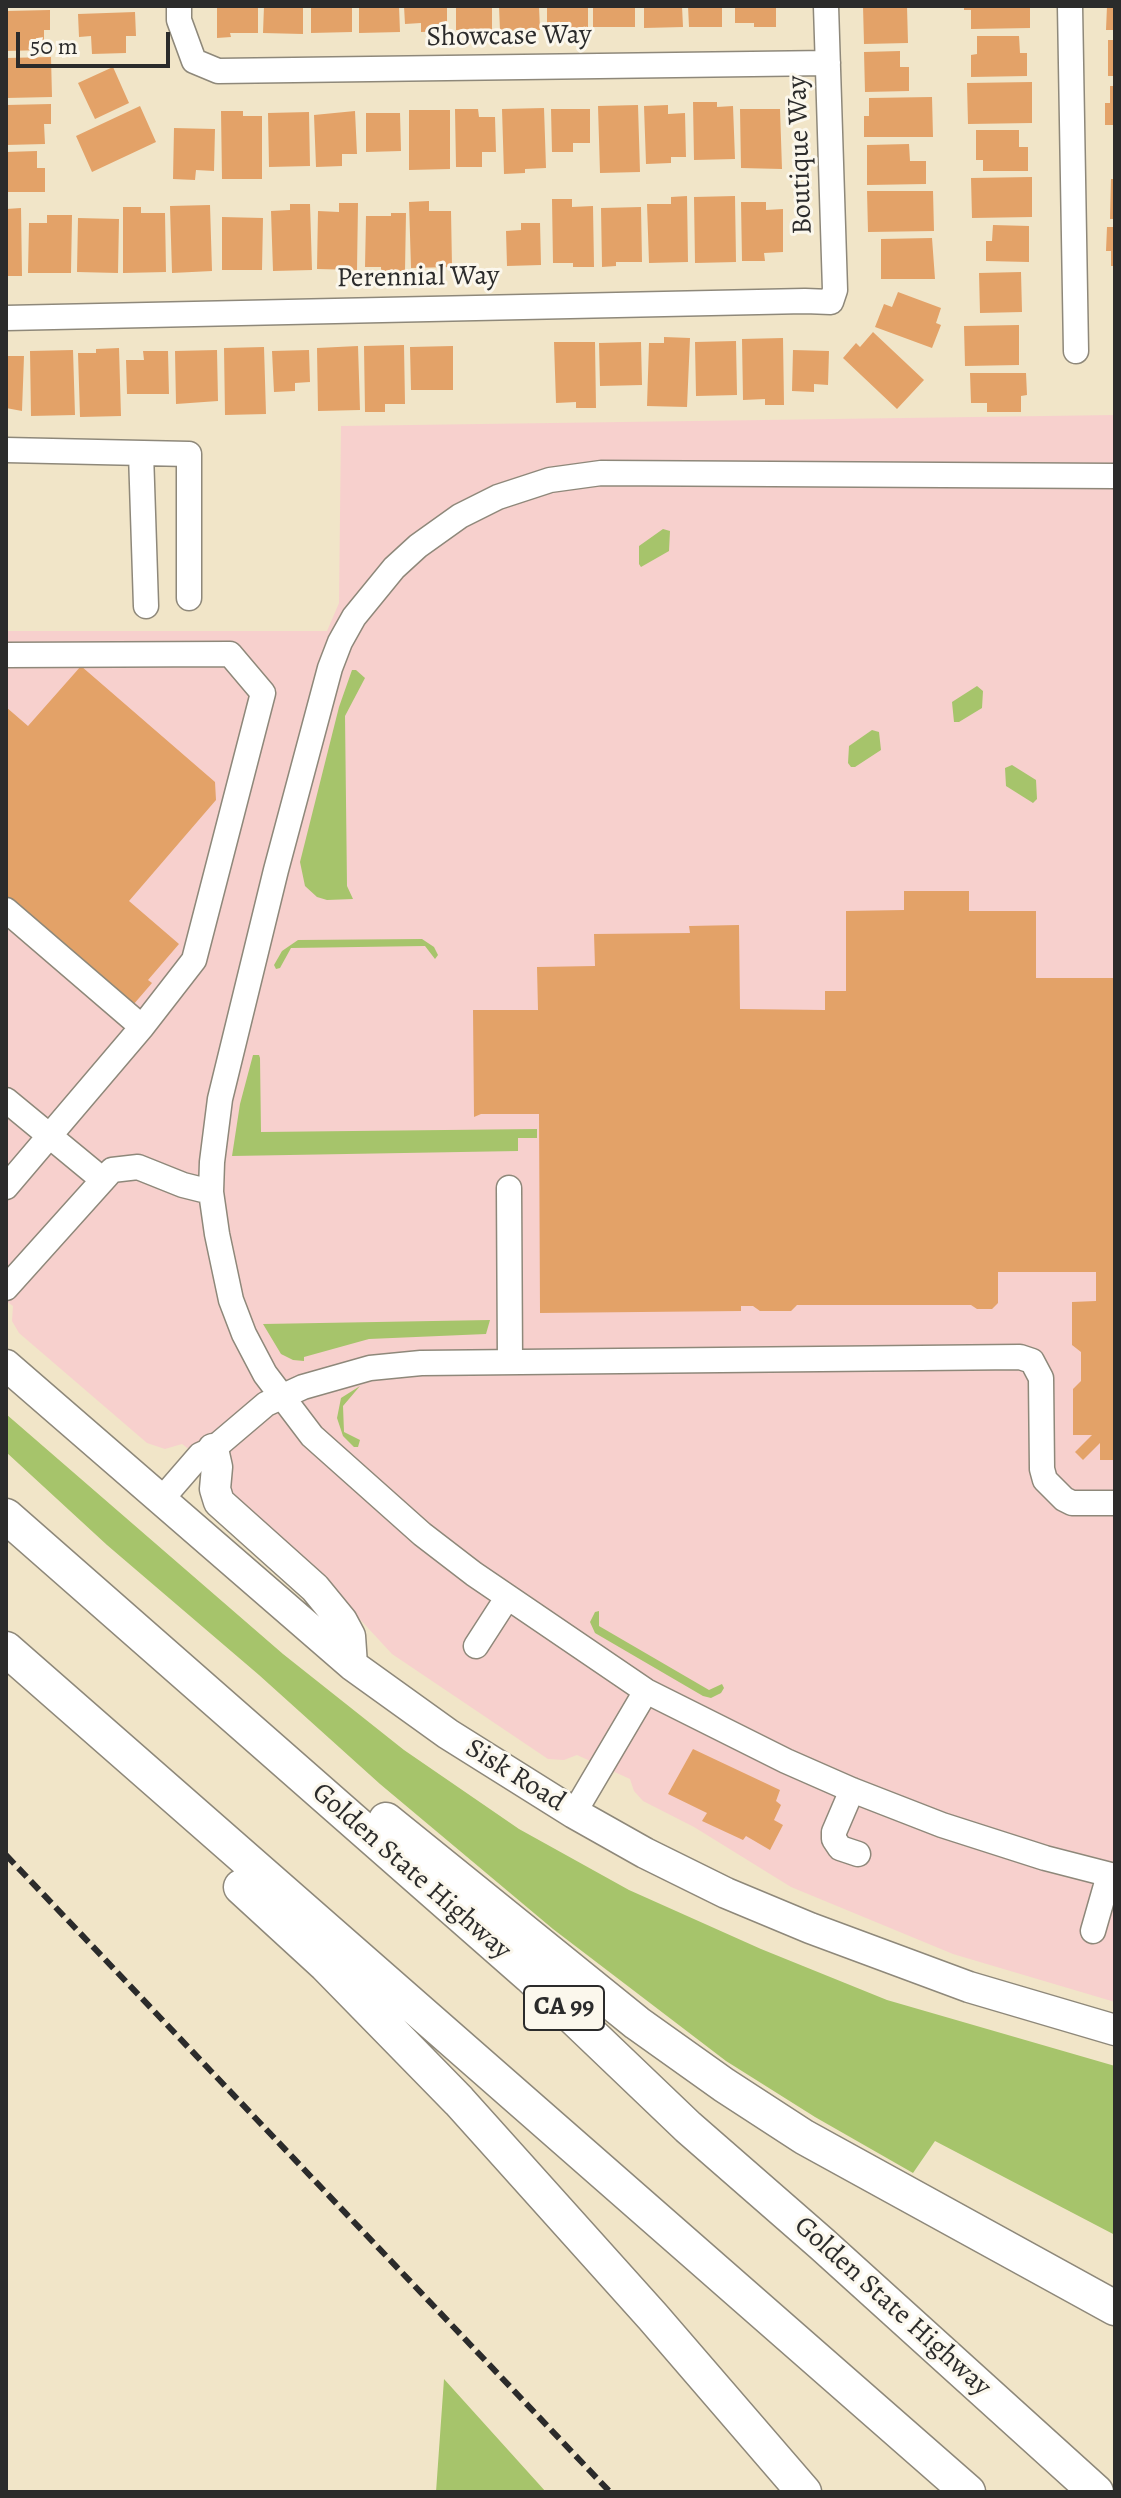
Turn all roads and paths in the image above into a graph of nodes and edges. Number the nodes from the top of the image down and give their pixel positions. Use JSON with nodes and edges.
{"nodes":[{"id":1,"x":179,"y":6,"type":"edge"},
{"id":2,"x":826,"y":6,"type":"edge"},
{"id":3,"x":1070,"y":6,"type":"edge"},
{"id":4,"x":828,"y":63,"type":"junction"},
{"id":5,"x":831,"y":302,"type":"joint"},
{"id":6,"x":6,"y":318,"type":"edge"},
{"id":7,"x":1076,"y":351,"type":"dead end"},
{"id":8,"x":6,"y":450,"type":"edge"},
{"id":9,"x":141,"y":453,"type":"junction"},
{"id":10,"x":1115,"y":476,"type":"edge"},
{"id":11,"x":189,"y":598,"type":"dead end"},
{"id":12,"x":146,"y":606,"type":"dead end"},
{"id":13,"x":6,"y":655,"type":"edge"},
{"id":14,"x":6,"y":910,"type":"edge"},
{"id":15,"x":142,"y":1027,"type":"junction"},
{"id":16,"x":6,"y":1100,"type":"edge"},
{"id":17,"x":49,"y":1136,"type":"junction"},
{"id":18,"x":103,"y":1180,"type":"junction"},
{"id":19,"x":6,"y":1187,"type":"edge"},
{"id":20,"x":509,"y":1188,"type":"dead end"},
{"id":21,"x":211,"y":1192,"type":"junction"},
{"id":22,"x":6,"y":1288,"type":"edge"},
{"id":23,"x":510,"y":1362,"type":"junction"},
{"id":24,"x":6,"y":1365,"type":"edge"},
{"id":25,"x":280,"y":1395,"type":"junction"},
{"id":26,"x":213,"y":1449,"type":"junction"},
{"id":27,"x":161,"y":1500,"type":"junction"},
{"id":28,"x":1115,"y":1503,"type":"edge"},
{"id":29,"x":15,"y":1525,"type":"edge"},
{"id":30,"x":507,"y":1598,"type":"junction"},
{"id":31,"x":476,"y":1646,"type":"dead end"},
{"id":32,"x":6,"y":1649,"type":"edge"},
{"id":33,"x":352,"y":1665,"type":"junction"},
{"id":34,"x":6,"y":1675,"type":"edge"},
{"id":35,"x":646,"y":1691,"type":"junction"},
{"id":36,"x":852,"y":1790,"type":"junction"},
{"id":37,"x":574,"y":1813,"type":"junction"},
{"id":38,"x":858,"y":1854,"type":"dead end"},
{"id":39,"x":1112,"y":1875,"type":"edge"},
{"id":40,"x":1093,"y":1931,"type":"dead end"},
{"id":41,"x":1115,"y":2030,"type":"edge"},
{"id":42,"x":1115,"y":2308,"type":"edge"},
{"id":43,"x":804,"y":2492,"type":"edge"},
{"id":44,"x":968,"y":2492,"type":"edge"},
{"id":45,"x":1096,"y":2492,"type":"edge"}],
"edges":[{"from":1,"to":4,"type":"street","name":"Showcase Way"},
{"from":2,"to":4,"type":"street","name":"Boutique Way"},
{"from":3,"to":7,"type":"street"},
{"from":4,"to":5,"type":"street","name":"Boutique Way"},
{"from":5,"to":6,"type":"street","name":"Perennial Way"},
{"from":8,"to":9,"type":"street"},
{"from":9,"to":11,"type":"street"},
{"from":9,"to":12,"type":"street"},
{"from":10,"to":21,"type":"street"},
{"from":13,"to":15,"type":"street"},
{"from":14,"to":15,"type":"street"},
{"from":15,"to":17,"type":"street"},
{"from":16,"to":17,"type":"street"},
{"from":17,"to":18,"type":"street"},
{"from":17,"to":19,"type":"street"},
{"from":18,"to":21,"type":"street"},
{"from":18,"to":22,"type":"street"},
{"from":20,"to":23,"type":"street"},
{"from":21,"to":25,"type":"street"},
{"from":23,"to":25,"type":"street"},
{"from":23,"to":28,"type":"street"},
{"from":24,"to":27,"type":"main road","name":"Sisk Road"},
{"from":25,"to":26,"type":"street"},
{"from":25,"to":30,"type":"street"},
{"from":26,"to":27,"type":"street"},
{"from":26,"to":33,"type":"main road"},
{"from":27,"to":33,"type":"main road","name":"Sisk Road"},
{"from":29,"to":42,"type":"highway"},
{"from":29,"to":45,"type":"highway","name":"Golden State Highway","number":"CA 99"},
{"from":30,"to":31,"type":"street"},
{"from":30,"to":35,"type":"street"},
{"from":32,"to":44,"type":"highway"},
{"from":33,"to":37,"type":"main road","name":"Sisk Road"},
{"from":34,"to":43,"type":"highway"},
{"from":35,"to":36,"type":"street"},
{"from":35,"to":37,"type":"street"},
{"from":36,"to":38,"type":"street"},
{"from":36,"to":39,"type":"street"},
{"from":37,"to":41,"type":"main road","name":"Sisk Road"},
{"from":39,"to":40,"type":"street"}]}
